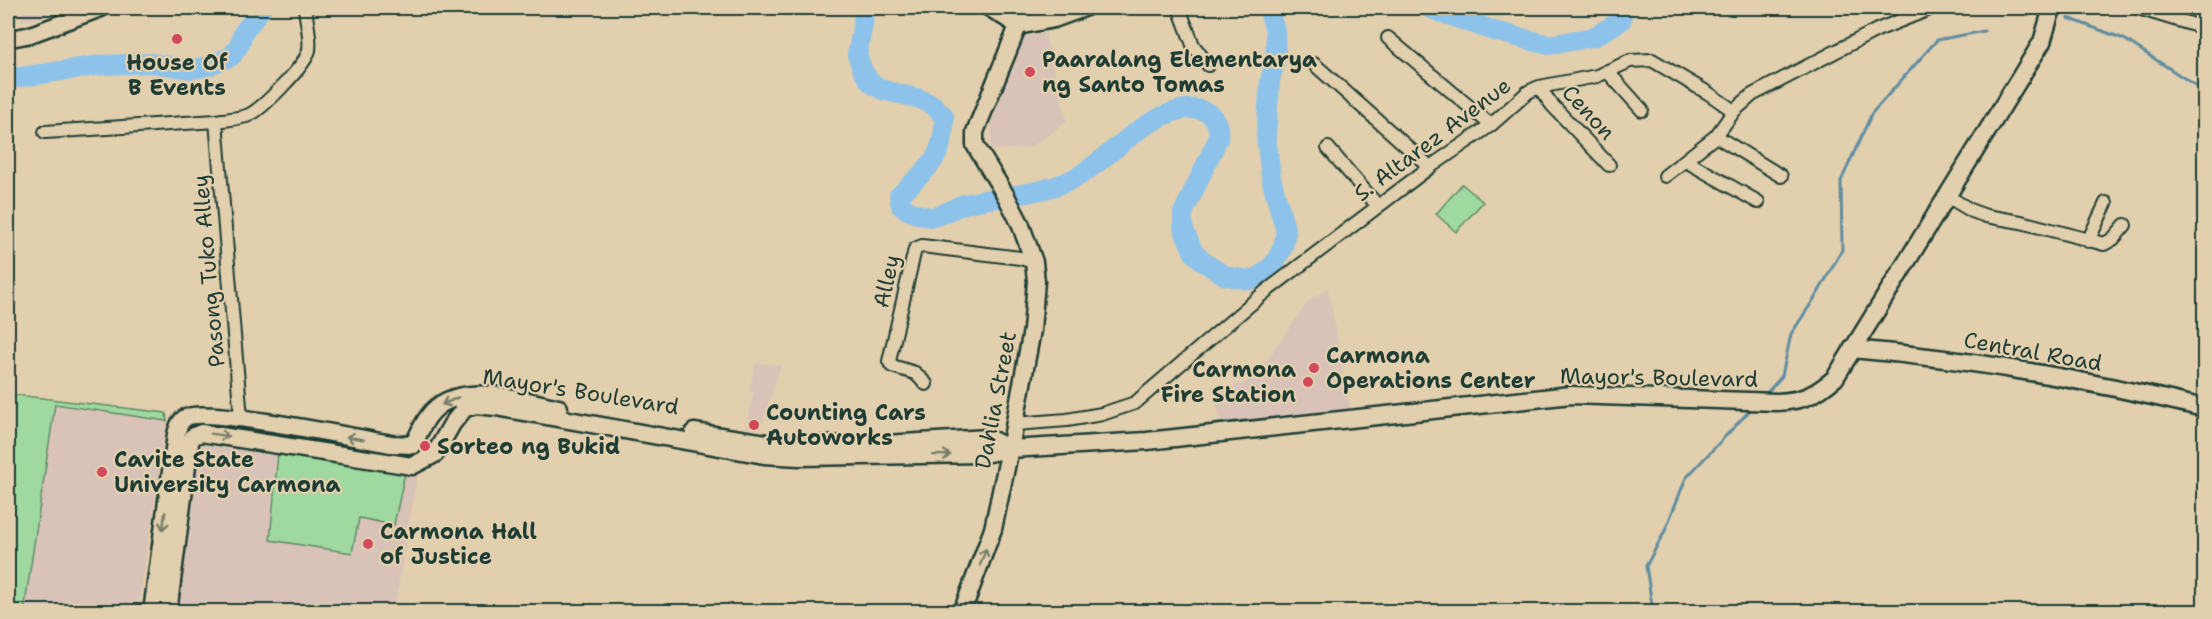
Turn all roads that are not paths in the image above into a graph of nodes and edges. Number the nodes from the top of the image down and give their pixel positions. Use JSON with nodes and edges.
{"nodes":[{"id":1,"x":102,"y":8,"type":"edge"},
{"id":2,"x":305,"y":8,"type":"edge"},
{"id":3,"x":988,"y":8,"type":"edge"},
{"id":4,"x":1027,"y":8,"type":"edge"},
{"id":5,"x":1084,"y":8,"type":"edge"},
{"id":6,"x":1179,"y":8,"type":"edge"},
{"id":7,"x":1932,"y":8,"type":"edge"},
{"id":8,"x":2052,"y":8,"type":"edge"},
{"id":9,"x":2138,"y":8,"type":"edge"},
{"id":10,"x":1018,"y":26,"type":"junction"},
{"id":11,"x":2205,"y":28,"type":"edge"},
{"id":12,"x":1388,"y":38,"type":"dead end"},
{"id":13,"x":8,"y":39,"type":"edge"},
{"id":14,"x":1314,"y":64,"type":"dead end"},
{"id":15,"x":1208,"y":65,"type":"dead end"},
{"id":16,"x":1607,"y":71,"type":"junction"},
{"id":17,"x":1539,"y":87,"type":"junction"},
{"id":18,"x":1642,"y":111,"type":"dead end"},
{"id":19,"x":1734,"y":111,"type":"junction"},
{"id":20,"x":216,"y":121,"type":"junction"},
{"id":21,"x":1491,"y":125,"type":"junction"},
{"id":22,"x":45,"y":132,"type":"dead end"},
{"id":23,"x":1716,"y":136,"type":"junction"},
{"id":24,"x":1328,"y":148,"type":"dead end"},
{"id":25,"x":1686,"y":161,"type":"junction"},
{"id":26,"x":1609,"y":165,"type":"dead end"},
{"id":27,"x":1430,"y":167,"type":"junction"},
{"id":28,"x":1665,"y":176,"type":"dead end"},
{"id":29,"x":1780,"y":176,"type":"dead end"},
{"id":30,"x":1947,"y":196,"type":"junction"},
{"id":31,"x":1758,"y":202,"type":"dead end"},
{"id":32,"x":2106,"y":203,"type":"dead end"},
{"id":33,"x":1378,"y":206,"type":"junction"},
{"id":34,"x":2125,"y":225,"type":"dead end"},
{"id":35,"x":2088,"y":242,"type":"junction"},
{"id":36,"x":1034,"y":262,"type":"junction"},
{"id":37,"x":1852,"y":349,"type":"junction"},
{"id":38,"x":926,"y":384,"type":"dead end"},
{"id":39,"x":2205,"y":408,"type":"edge"},
{"id":40,"x":241,"y":418,"type":"junction"},
{"id":41,"x":1015,"y":424,"type":"junction"},
{"id":42,"x":1010,"y":448,"type":"junction"},
{"id":43,"x":157,"y":611,"type":"edge"},
{"id":44,"x":962,"y":612,"type":"edge"}],
"edges":[{"from":1,"to":13,"type":"street"},
{"from":2,"to":20,"type":"street"},
{"from":3,"to":10,"type":"street"},
{"from":4,"to":10,"type":"street"},
{"from":5,"to":10,"type":"main road"},
{"from":6,"to":15,"type":"street"},
{"from":7,"to":19,"type":"street"},
{"from":8,"to":30,"type":"main road","name":"Mayor's Boulevard"},
{"from":9,"to":11,"type":"street"},
{"from":10,"to":36,"type":"main road","name":"Dahlia Street"},
{"from":12,"to":21,"type":"street"},
{"from":14,"to":27,"type":"street"},
{"from":16,"to":17,"type":"street","name":"S. Altarez Avenue"},
{"from":16,"to":18,"type":"street"},
{"from":16,"to":19,"type":"street","name":"S. Altarez Avenue"},
{"from":17,"to":21,"type":"street","name":"S. Altarez Avenue"},
{"from":17,"to":26,"type":"street","name":"Cenon"},
{"from":19,"to":23,"type":"street"},
{"from":20,"to":22,"type":"street"},
{"from":20,"to":40,"type":"street","name":"Pasong Tuko Alley"},
{"from":21,"to":27,"type":"street","name":"S. Altarez Avenue"},
{"from":23,"to":25,"type":"street"},
{"from":23,"to":29,"type":"street"},
{"from":24,"to":33,"type":"street"},
{"from":25,"to":28,"type":"street"},
{"from":25,"to":31,"type":"street"},
{"from":27,"to":33,"type":"street","name":"S. Altarez Avenue"},
{"from":30,"to":35,"type":"street"},
{"from":30,"to":37,"type":"main road","name":"Mayor's Boulevard"},
{"from":32,"to":35,"type":"street"},
{"from":33,"to":41,"type":"street","name":"S. Altarez Avenue"},
{"from":34,"to":35,"type":"street"},
{"from":36,"to":38,"type":"street","name":"Alley"},
{"from":36,"to":41,"type":"main road","name":"Dahlia Street"},
{"from":37,"to":39,"type":"main road","name":"Central Road"},
{"from":37,"to":42,"type":"main road","name":"Mayor's Boulevard"},
{"from":42,"to":40,"type":"main road","name":"Mayor's Boulevard","one_way":true},
{"from":40,"to":43,"type":"main road","name":"Mayor's Boulevard","one_way":true},
{"from":41,"to":42,"type":"main road","name":"Dahlia Street"},
{"from":43,"to":42,"type":"main road","name":"Mayor's Boulevard","one_way":true},
{"from":44,"to":42,"type":"main road","name":"Dahlia Street","one_way":true}]}
